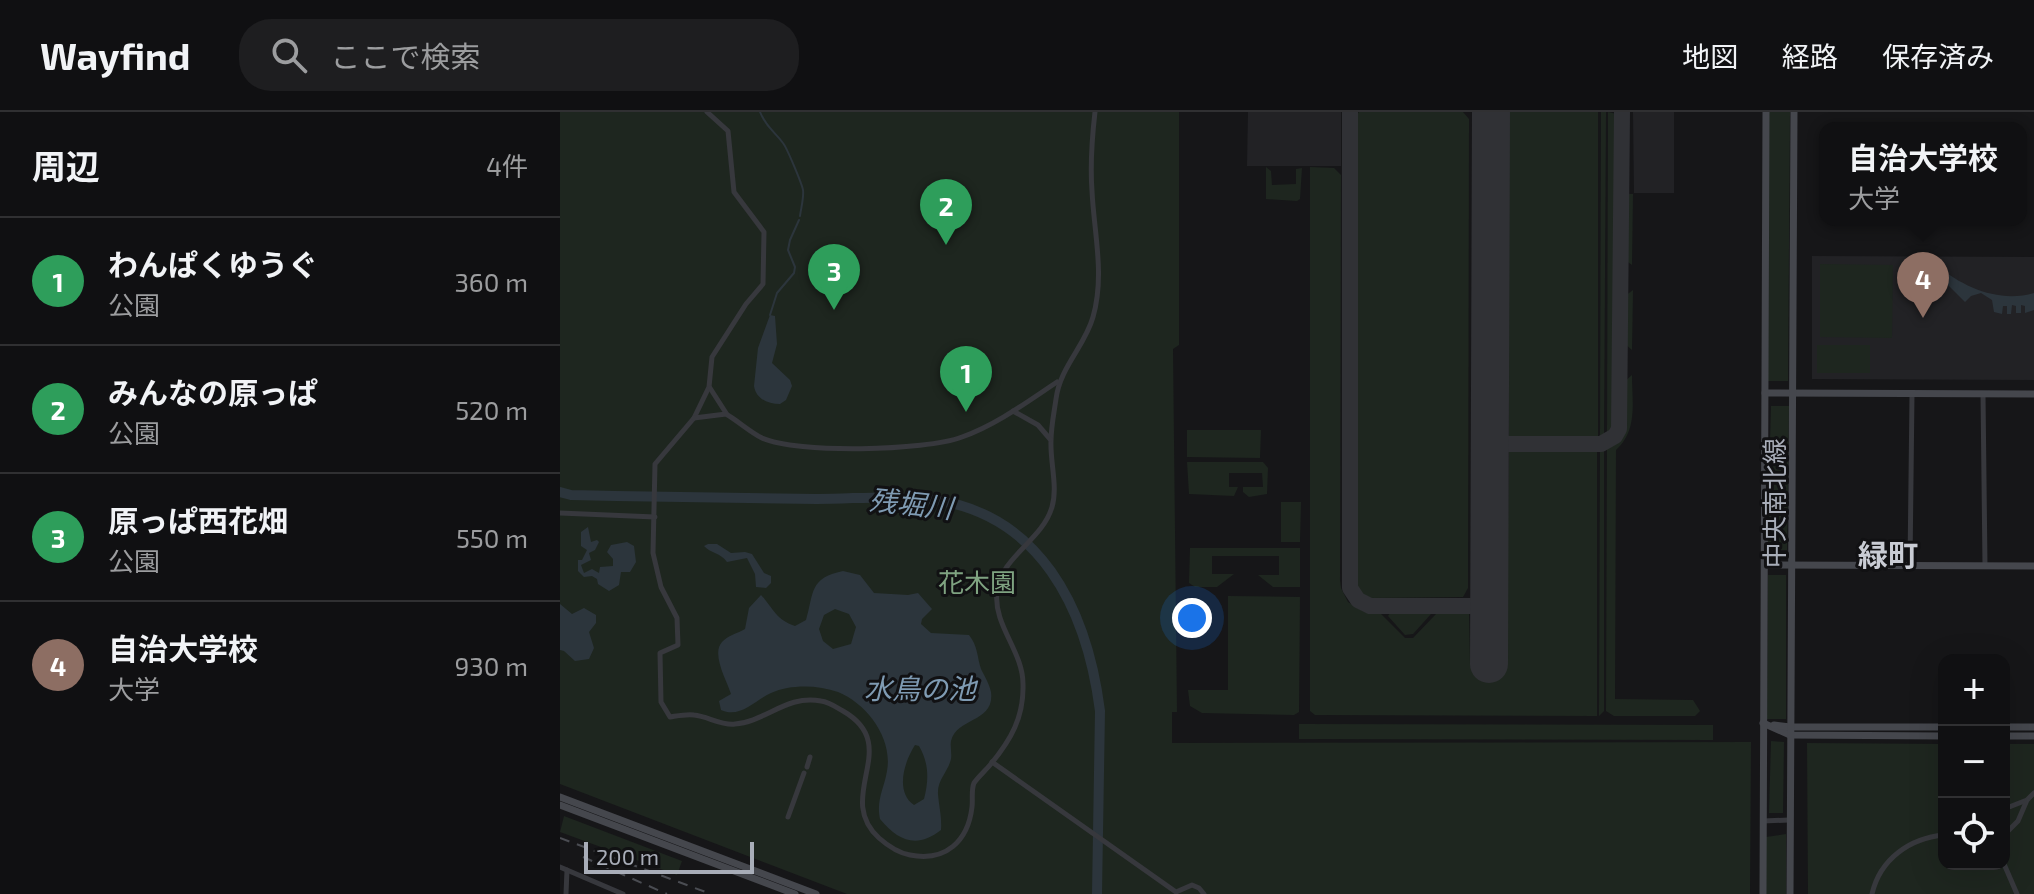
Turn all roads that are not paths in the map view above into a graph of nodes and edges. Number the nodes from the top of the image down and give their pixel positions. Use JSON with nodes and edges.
{"nodes":[{"id":1,"x":707,"y":112,"type":"edge"},
{"id":2,"x":1095,"y":112,"type":"edge"},
{"id":3,"x":1766,"y":112,"type":"edge"},
{"id":4,"x":1794,"y":112,"type":"edge"},
{"id":5,"x":1058,"y":382,"type":"junction"},
{"id":6,"x":709,"y":387,"type":"junction"},
{"id":7,"x":1765,"y":393,"type":"junction"},
{"id":8,"x":1793,"y":393,"type":"junction"},
{"id":9,"x":1912,"y":394,"type":"junction"},
{"id":10,"x":1983,"y":394,"type":"junction"},
{"id":11,"x":2034,"y":394,"type":"edge"},
{"id":12,"x":1013,"y":411,"type":"junction"},
{"id":13,"x":726,"y":414,"type":"junction"},
{"id":14,"x":694,"y":418,"type":"junction"},
{"id":15,"x":1051,"y":440,"type":"junction"},
{"id":16,"x":560,"y":513,"type":"edge"},
{"id":17,"x":655,"y":517,"type":"junction"},
{"id":18,"x":1765,"y":565,"type":"junction"},
{"id":19,"x":1792,"y":565,"type":"junction"},
{"id":20,"x":1910,"y":565,"type":"junction"},
{"id":21,"x":1985,"y":566,"type":"junction"},
{"id":22,"x":2034,"y":566,"type":"edge"},
{"id":23,"x":1763,"y":723,"type":"junction"},
{"id":24,"x":1938,"y":727,"type":"edge"},
{"id":25,"x":2010,"y":727,"type":"edge"},
{"id":26,"x":2034,"y":727,"type":"edge"},
{"id":27,"x":1790,"y":731,"type":"junction"},
{"id":28,"x":1938,"y":736,"type":"edge"},
{"id":29,"x":2010,"y":736,"type":"edge"},
{"id":30,"x":2034,"y":736,"type":"edge"},
{"id":31,"x":810,"y":757,"type":"dead end"},
{"id":32,"x":992,"y":762,"type":"junction"},
{"id":33,"x":2034,"y":793,"type":"edge"},
{"id":34,"x":560,"y":797,"type":"edge"},
{"id":35,"x":2027,"y":800,"type":"junction"},
{"id":36,"x":560,"y":805,"type":"edge"},
{"id":37,"x":2010,"y":807,"type":"edge"},
{"id":38,"x":788,"y":817,"type":"dead end"},
{"id":39,"x":1789,"y":820,"type":"junction"},
{"id":40,"x":1763,"y":821,"type":"junction"},
{"id":41,"x":2010,"y":829,"type":"edge"},
{"id":42,"x":1938,"y":836,"type":"edge"},
{"id":43,"x":563,"y":869,"type":"edge"},
{"id":44,"x":2007,"y":870,"type":"edge"},
{"id":45,"x":608,"y":891,"type":"edge"},
{"id":46,"x":1177,"y":893,"type":"edge"},
{"id":47,"x":566,"y":894,"type":"edge"},
{"id":48,"x":623,"y":894,"type":"edge"},
{"id":49,"x":795,"y":894,"type":"edge"},
{"id":50,"x":816,"y":894,"type":"edge"},
{"id":51,"x":1204,"y":894,"type":"edge"},
{"id":52,"x":1763,"y":894,"type":"edge"},
{"id":53,"x":1790,"y":894,"type":"edge"},
{"id":54,"x":1872,"y":894,"type":"edge"},
{"id":55,"x":2017,"y":894,"type":"edge"}],
"edges":[{"from":1,"to":6,"type":"street"},
{"from":2,"to":5,"type":"street"},
{"from":3,"to":7,"type":"main road","name":"中央南北線"},
{"from":4,"to":8,"type":"main road","name":"中央南北線"},
{"from":5,"to":12,"type":"street"},
{"from":5,"to":15,"type":"street"},
{"from":6,"to":13,"type":"street"},
{"from":6,"to":14,"type":"street"},
{"from":7,"to":8,"type":"main road"},
{"from":7,"to":18,"type":"main road","name":"中央南北線"},
{"from":8,"to":9,"type":"main road"},
{"from":8,"to":19,"type":"main road","name":"中央南北線"},
{"from":9,"to":10,"type":"main road"},
{"from":9,"to":20,"type":"street"},
{"from":10,"to":11,"type":"main road"},
{"from":10,"to":21,"type":"street"},
{"from":12,"to":13,"type":"street"},
{"from":12,"to":15,"type":"street"},
{"from":13,"to":14,"type":"street"},
{"from":14,"to":17,"type":"street"},
{"from":15,"to":32,"type":"street"},
{"from":16,"to":17,"type":"street"},
{"from":17,"to":32,"type":"street"},
{"from":18,"to":19,"type":"main road"},
{"from":18,"to":23,"type":"main road","name":"中央南北線"},
{"from":19,"to":20,"type":"main road"},
{"from":19,"to":27,"type":"main road","name":"中央南北線"},
{"from":20,"to":21,"type":"main road"},
{"from":21,"to":22,"type":"main road"},
{"from":23,"to":27,"type":"main road"},
{"from":23,"to":40,"type":"main road","name":"中央南北線"},
{"from":24,"to":27,"type":"main road"},
{"from":25,"to":26,"type":"main road"},
{"from":27,"to":28,"type":"main road"},
{"from":27,"to":39,"type":"main road","name":"中央南北線"},
{"from":29,"to":30,"type":"main road"},
{"from":31,"to":38,"type":"street"},
{"from":32,"to":46,"type":"street"},
{"from":33,"to":35,"type":"street"},
{"from":34,"to":50,"type":"main road"},
{"from":35,"to":37,"type":"street"},
{"from":35,"to":41,"type":"street"},
{"from":36,"to":49,"type":"main road"},
{"from":39,"to":40,"type":"street"},
{"from":39,"to":53,"type":"main road","name":"中央南北線"},
{"from":40,"to":52,"type":"main road","name":"中央南北線"},
{"from":42,"to":54,"type":"street"},
{"from":43,"to":45,"type":"street"},
{"from":43,"to":47,"type":"street"},
{"from":44,"to":55,"type":"street"},
{"from":45,"to":48,"type":"street"},
{"from":46,"to":51,"type":"street"}]}
